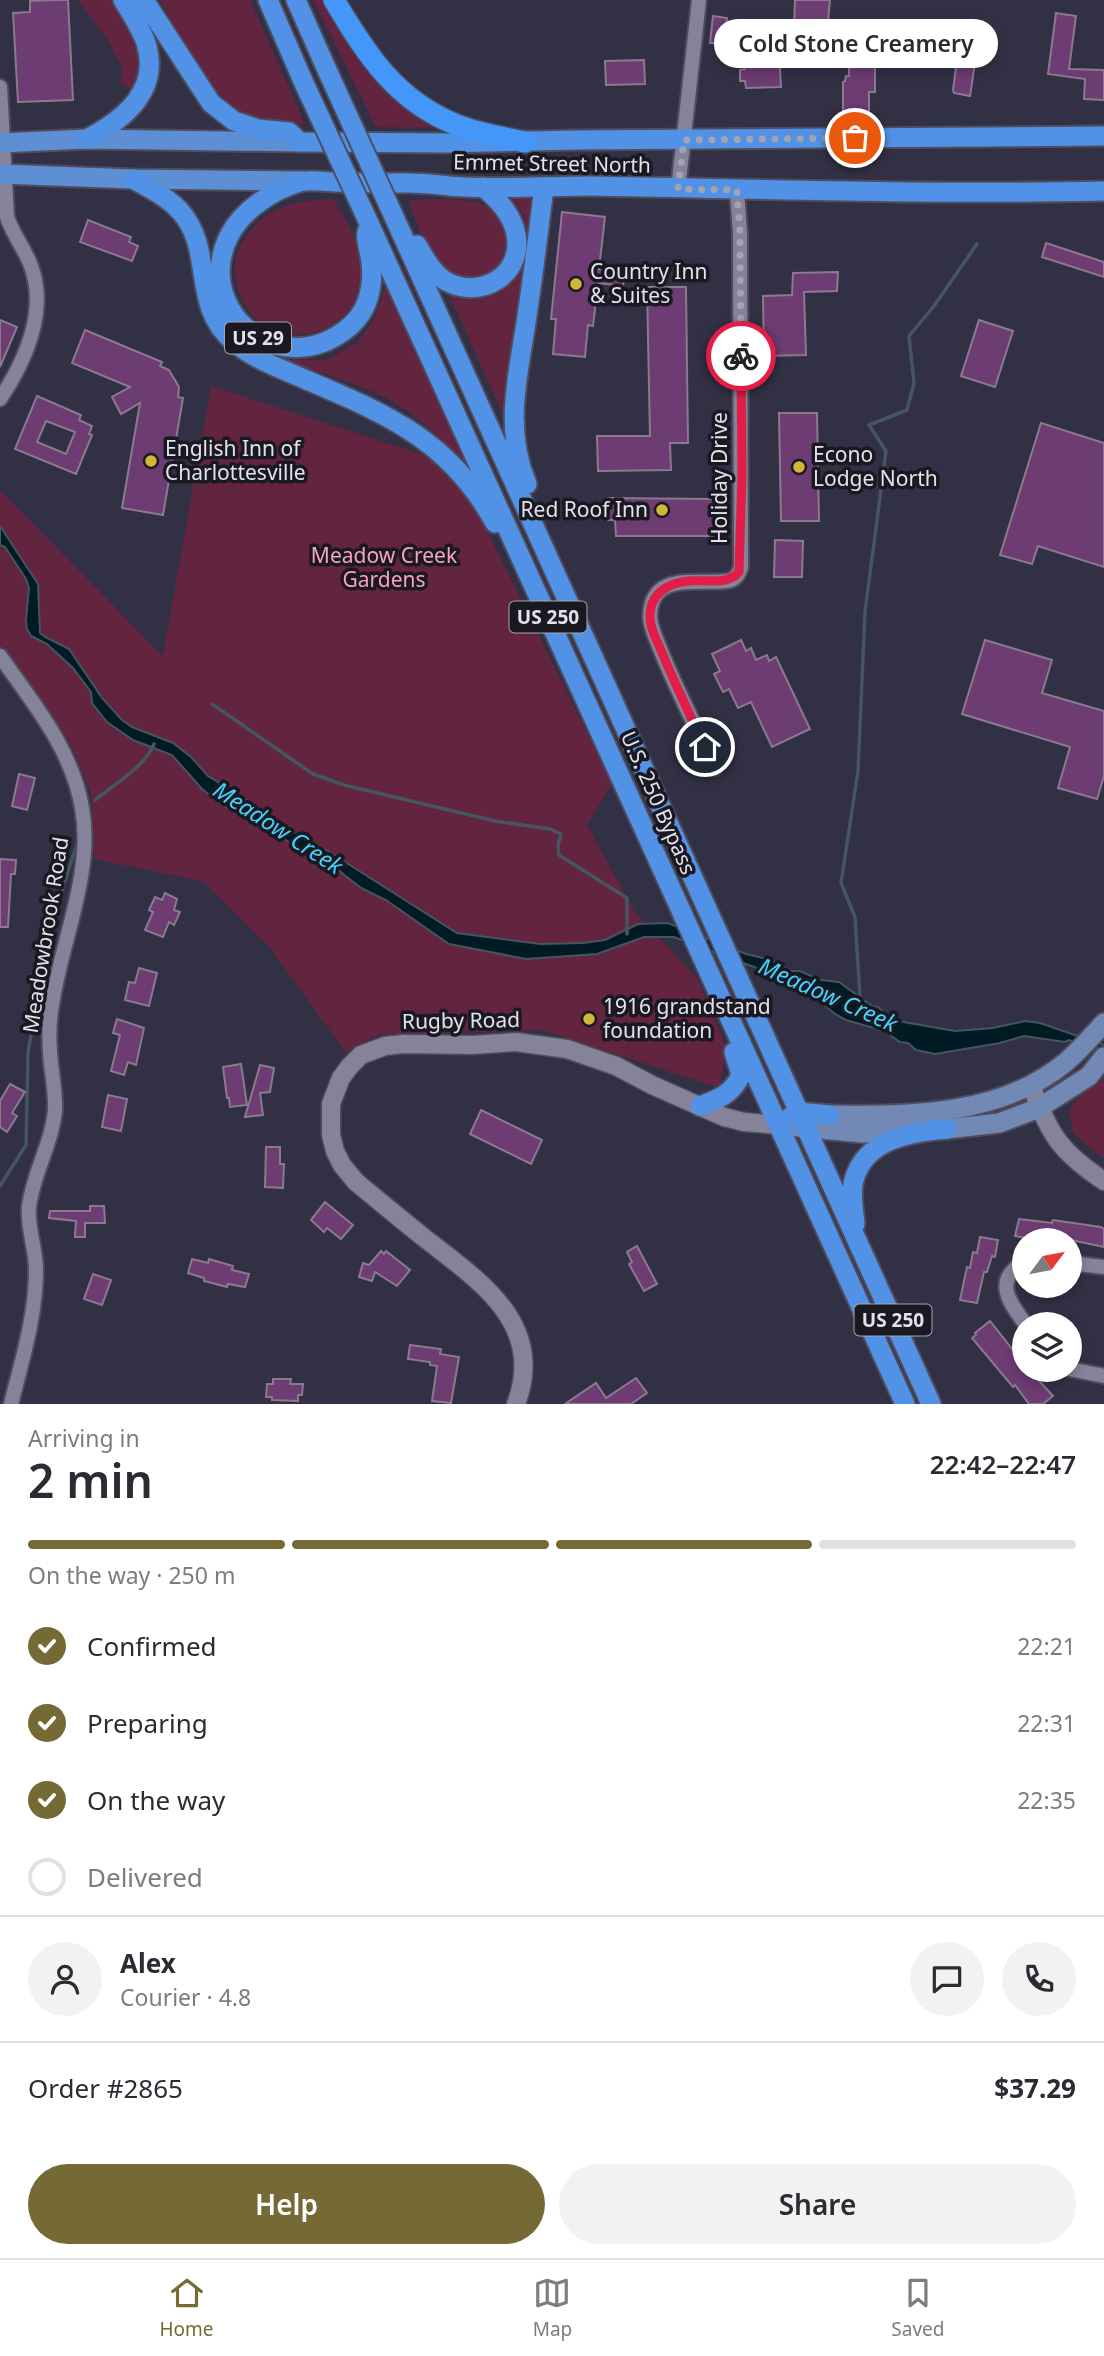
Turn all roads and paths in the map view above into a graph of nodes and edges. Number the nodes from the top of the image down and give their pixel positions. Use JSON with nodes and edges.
{"nodes":[{"id":1,"x":123,"y":0,"type":"edge"},
{"id":2,"x":144,"y":0,"type":"edge"},
{"id":3,"x":268,"y":0,"type":"edge"},
{"id":4,"x":296,"y":0,"type":"edge"},
{"id":5,"x":334,"y":0,"type":"edge"},
{"id":6,"x":699,"y":0,"type":"edge"},
{"id":7,"x":0,"y":87,"type":"edge"},
{"id":8,"x":1104,"y":136,"type":"edge"},
{"id":9,"x":86,"y":139,"type":"junction"},
{"id":10,"x":684,"y":140,"type":"junction"},
{"id":11,"x":300,"y":142,"type":"junction"},
{"id":12,"x":525,"y":142,"type":"junction"},
{"id":13,"x":1,"y":143,"type":"edge"},
{"id":14,"x":2,"y":175,"type":"edge"},
{"id":15,"x":133,"y":179,"type":"junction"},
{"id":16,"x":302,"y":181,"type":"junction"},
{"id":17,"x":483,"y":187,"type":"junction"},
{"id":18,"x":544,"y":187,"type":"junction"},
{"id":19,"x":678,"y":189,"type":"junction"},
{"id":20,"x":737,"y":190,"type":"junction"},
{"id":21,"x":1104,"y":191,"type":"edge"},
{"id":22,"x":368,"y":221,"type":"junction"},
{"id":23,"x":400,"y":230,"type":"junction"},
{"id":24,"x":0,"y":399,"type":"edge"},
{"id":25,"x":526,"y":567,"type":"junction"},
{"id":26,"x":583,"y":635,"type":"junction"},
{"id":27,"x":0,"y":656,"type":"edge"},
{"id":28,"x":715,"y":768,"type":"dead end"},
{"id":29,"x":727,"y":1014,"type":"junction"},
{"id":30,"x":1104,"y":1023,"type":"edge"},
{"id":31,"x":1104,"y":1057,"type":"edge"},
{"id":32,"x":1031,"y":1086,"type":"junction"},
{"id":33,"x":700,"y":1106,"type":"junction"},
{"id":34,"x":1039,"y":1108,"type":"junction"},
{"id":35,"x":830,"y":1115,"type":"joint"},
{"id":36,"x":802,"y":1120,"type":"junction"},
{"id":37,"x":778,"y":1125,"type":"junction"},
{"id":38,"x":947,"y":1129,"type":"junction"},
{"id":39,"x":1104,"y":1181,"type":"edge"},
{"id":40,"x":855,"y":1235,"type":"junction"},
{"id":41,"x":1082,"y":1264,"type":"edge"},
{"id":42,"x":1104,"y":1267,"type":"edge"},
{"id":43,"x":1012,"y":1271,"type":"edge"},
{"id":44,"x":1017,"y":1312,"type":"edge"},
{"id":45,"x":1082,"y":1372,"type":"edge"},
{"id":46,"x":1104,"y":1376,"type":"edge"},
{"id":47,"x":11,"y":1404,"type":"edge"},
{"id":48,"x":516,"y":1404,"type":"edge"},
{"id":49,"x":905,"y":1404,"type":"edge"},
{"id":50,"x":931,"y":1404,"type":"edge"}],
"edges":[{"from":1,"to":9,"type":"highway"},
{"from":2,"to":11,"type":"highway"},
{"from":3,"to":22,"type":"highway","number":"US 29","bridge":true},
{"from":4,"to":23,"type":"highway","number":"US 250","bridge":true},
{"from":5,"to":12,"type":"highway"},
{"from":6,"to":10,"type":"street"},
{"from":7,"to":13,"type":"street"},
{"from":8,"to":10,"type":"highway","name":"Emmet Street North"},
{"from":9,"to":11,"type":"main road","name":"Emmet Street North"},
{"from":9,"to":13,"type":"main road","name":"Emmet Street North"},
{"from":10,"to":12,"type":"highway","name":"Emmet Street North"},
{"from":10,"to":19,"type":"street"},
{"from":11,"to":12,"type":"highway","name":"Emmet Street North"},
{"from":13,"to":14,"type":"street"},
{"from":14,"to":15,"type":"main road","name":"Emmet Street North"},
{"from":14,"to":24,"type":"street"},
{"from":15,"to":16,"type":"main road","name":"Emmet Street North"},
{"from":15,"to":25,"type":"highway"},
{"from":16,"to":17,"type":"highway","name":"Emmet Street North","number":"US 29"},
{"from":16,"to":22,"type":"highway","number":"US 29"},
{"from":17,"to":18,"type":"highway","name":"Emmet Street North","number":"US 29"},
{"from":17,"to":23,"type":"highway"},
{"from":18,"to":19,"type":"highway","name":"Emmet Street North","number":"US 29"},
{"from":18,"to":26,"type":"highway"},
{"from":19,"to":20,"type":"highway","name":"Emmet Street North","number":"US 29"},
{"from":20,"to":21,"type":"highway","name":"Emmet Street North","number":"US 29"},
{"from":20,"to":28,"type":"street","name":"Holiday Drive"},
{"from":22,"to":25,"type":"highway","name":"U.S. 250 Bypass","number":"US 250"},
{"from":23,"to":26,"type":"highway","name":"U.S. 250 Bypass","number":"US 250"},
{"from":25,"to":29,"type":"highway","name":"U.S. 250 Bypass","number":"US 250"},
{"from":26,"to":36,"type":"highway","name":"U.S. 250 Bypass","number":"US 250"},
{"from":27,"to":47,"type":"street","name":"Meadowbrook Road"},
{"from":29,"to":33,"type":"highway"},
{"from":29,"to":37,"type":"highway","name":"U.S. 250 Bypass","number":"US 250"},
{"from":30,"to":32,"type":"main road"},
{"from":31,"to":34,"type":"main road"},
{"from":32,"to":34,"type":"street"},
{"from":32,"to":35,"type":"main road"},
{"from":33,"to":37,"type":"street","name":"Rugby Road"},
{"from":33,"to":48,"type":"street","name":"Rugby Road"},
{"from":34,"to":38,"type":"main road"},
{"from":34,"to":39,"type":"street"},
{"from":35,"to":36,"type":"highway"},
{"from":36,"to":37,"type":"highway"},
{"from":36,"to":38,"type":"main road"},
{"from":36,"to":40,"type":"highway","name":"U.S. 250 Bypass","number":"US 250"},
{"from":37,"to":49,"type":"highway","name":"U.S. 250 Bypass","number":"US 250"},
{"from":38,"to":40,"type":"highway"},
{"from":40,"to":50,"type":"highway","name":"U.S. 250 Bypass","number":"US 250"},
{"from":41,"to":42,"type":"street"},
{"from":43,"to":44,"type":"street"},
{"from":45,"to":46,"type":"street"}]}
